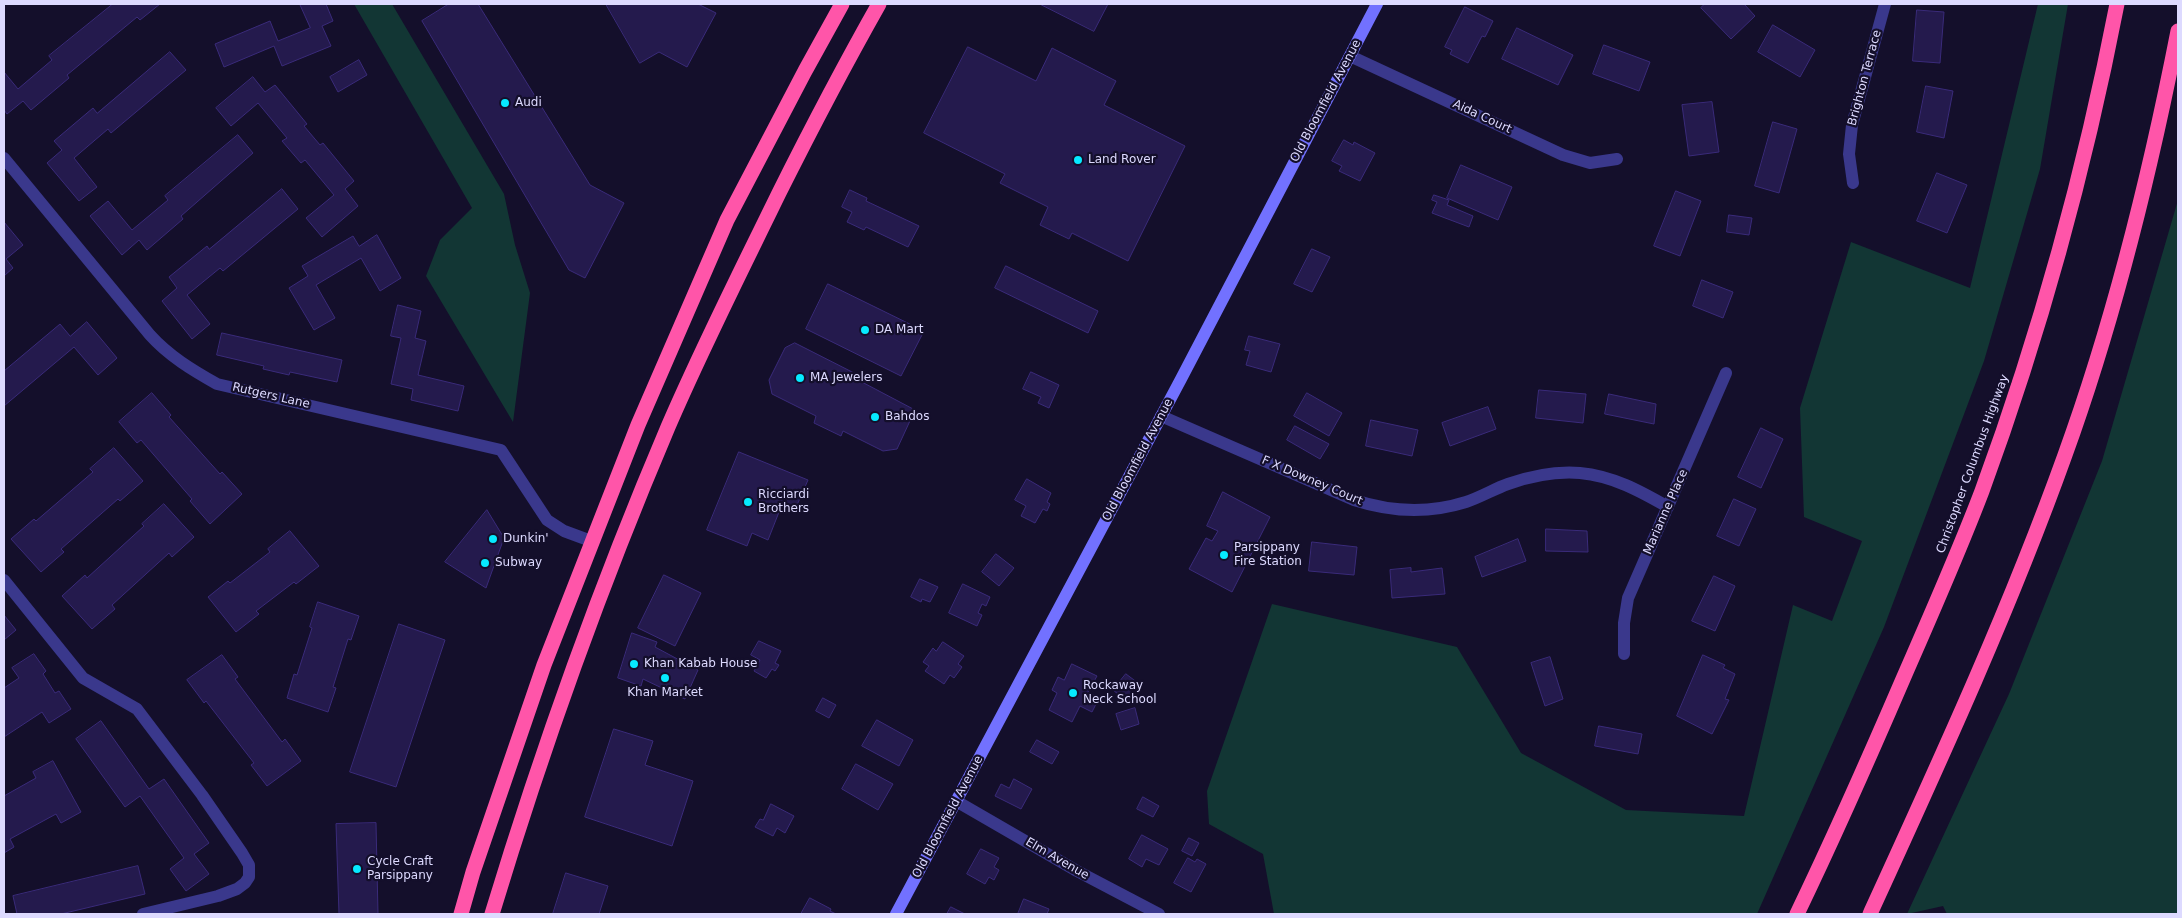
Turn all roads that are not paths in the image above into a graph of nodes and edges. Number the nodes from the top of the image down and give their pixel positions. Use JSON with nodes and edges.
{"nodes":[{"id":1,"x":842,"y":4,"type":"edge"},
{"id":2,"x":879,"y":4,"type":"edge"},
{"id":3,"x":1377,"y":4,"type":"edge"},
{"id":4,"x":2117,"y":4,"type":"edge"},
{"id":5,"x":1880,"y":5,"type":"edge"},
{"id":6,"x":2178,"y":31,"type":"edge"},
{"id":7,"x":1350,"y":56,"type":"junction"},
{"id":8,"x":4,"y":158,"type":"edge"},
{"id":9,"x":1617,"y":160,"type":"dead end"},
{"id":10,"x":1853,"y":183,"type":"dead end"},
{"id":11,"x":1726,"y":373,"type":"dead end"},
{"id":12,"x":1160,"y":416,"type":"junction"},
{"id":13,"x":1668,"y":507,"type":"junction"},
{"id":14,"x":591,"y":541,"type":"junction"},
{"id":15,"x":4,"y":580,"type":"edge"},
{"id":16,"x":1624,"y":654,"type":"dead end"},
{"id":17,"x":956,"y":801,"type":"junction"},
{"id":18,"x":143,"y":914,"type":"edge"},
{"id":19,"x":461,"y":914,"type":"edge"},
{"id":20,"x":492,"y":914,"type":"edge"},
{"id":21,"x":896,"y":914,"type":"edge"},
{"id":22,"x":1159,"y":914,"type":"edge"},
{"id":23,"x":1797,"y":914,"type":"edge"},
{"id":24,"x":1870,"y":914,"type":"edge"}],
"edges":[{"from":1,"to":14,"type":"highway"},
{"from":2,"to":20,"type":"highway"},
{"from":3,"to":7,"type":"street","name":"Old Bloomfield Avenue"},
{"from":4,"to":23,"type":"highway","name":"Christopher Columbus Highway"},
{"from":5,"to":10,"type":"street","name":"Brighton Terrace"},
{"from":6,"to":24,"type":"highway"},
{"from":7,"to":9,"type":"street","name":"Aida Court"},
{"from":7,"to":12,"type":"street","name":"Old Bloomfield Avenue"},
{"from":8,"to":14,"type":"street","name":"Rutgers Lane"},
{"from":11,"to":13,"type":"street","name":"Marianne Place"},
{"from":12,"to":13,"type":"street","name":"F X Downey Court"},
{"from":12,"to":17,"type":"street","name":"Old Bloomfield Avenue"},
{"from":13,"to":16,"type":"street","name":"Marianne Place"},
{"from":14,"to":19,"type":"highway"},
{"from":15,"to":18,"type":"street"},
{"from":17,"to":21,"type":"street","name":"Old Bloomfield Avenue"},
{"from":17,"to":22,"type":"street","name":"Elm Avenue"}]}
